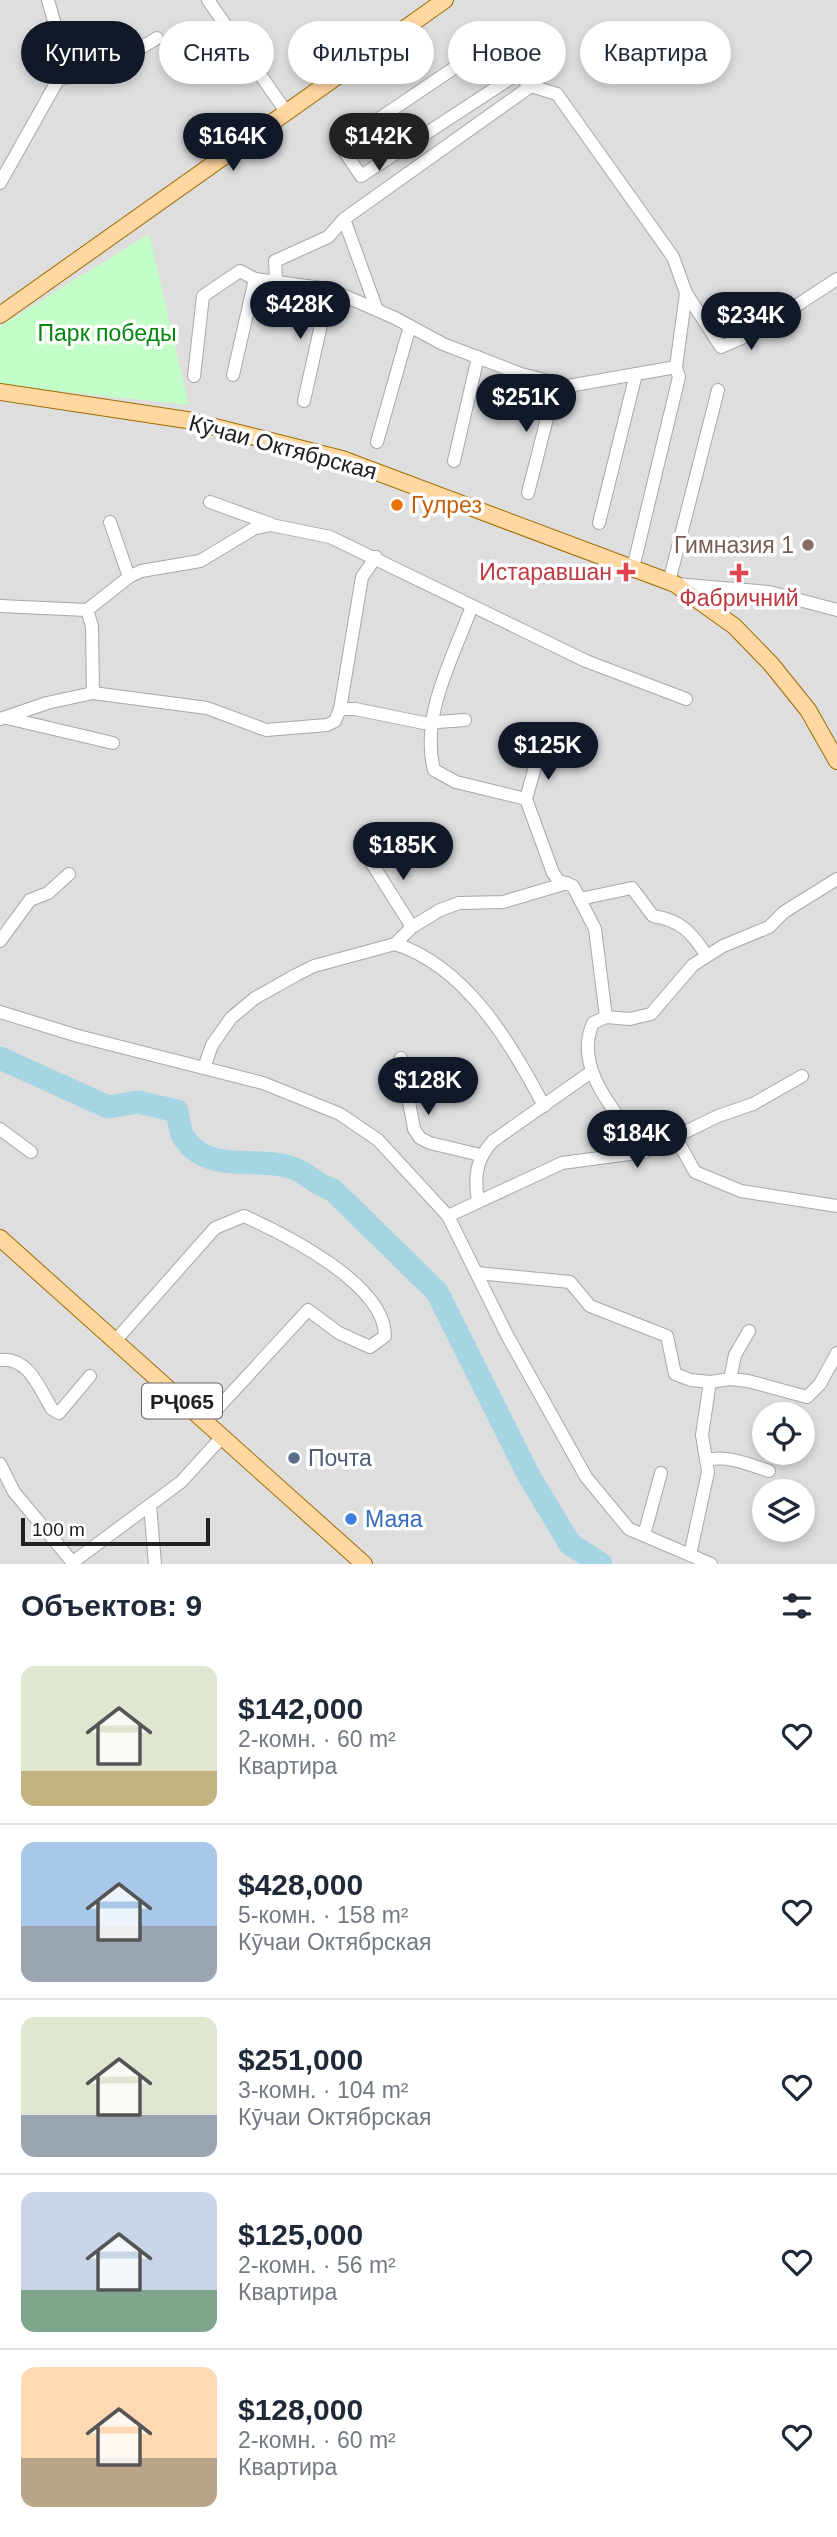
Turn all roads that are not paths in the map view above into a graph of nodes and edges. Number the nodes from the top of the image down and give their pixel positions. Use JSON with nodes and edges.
{"nodes":[{"id":1,"x":48,"y":0,"type":"edge"},
{"id":2,"x":208,"y":0,"type":"edge"},
{"id":3,"x":445,"y":0,"type":"edge"},
{"id":4,"x":54,"y":21,"type":"edge"},
{"id":5,"x":157,"y":38,"type":"dead end"},
{"id":6,"x":145,"y":45,"type":"edge"},
{"id":7,"x":517,"y":74,"type":"joint"},
{"id":8,"x":56,"y":84,"type":"edge"},
{"id":9,"x":529,"y":84,"type":"edge"},
{"id":10,"x":531,"y":86,"type":"junction"},
{"id":11,"x":287,"y":113,"type":"junction"},
{"id":12,"x":0,"y":183,"type":"edge"},
{"id":13,"x":344,"y":219,"type":"junction"},
{"id":14,"x":255,"y":279,"type":"junction"},
{"id":15,"x":837,"y":279,"type":"edge"},
{"id":16,"x":276,"y":280,"type":"junction"},
{"id":17,"x":328,"y":289,"type":"junction"},
{"id":18,"x":686,"y":293,"type":"junction"},
{"id":19,"x":377,"y":310,"type":"junction"},
{"id":20,"x":0,"y":315,"type":"edge"},
{"id":21,"x":410,"y":326,"type":"junction"},
{"id":22,"x":478,"y":357,"type":"junction"},
{"id":23,"x":676,"y":367,"type":"junction"},
{"id":24,"x":636,"y":373,"type":"junction"},
{"id":25,"x":233,"y":375,"type":"dead end"},
{"id":26,"x":194,"y":376,"type":"dead end"},
{"id":27,"x":556,"y":383,"type":"junction"},
{"id":28,"x":719,"y":390,"type":"dead end"},
{"id":29,"x":0,"y":392,"type":"edge"},
{"id":30,"x":304,"y":401,"type":"dead end"},
{"id":31,"x":377,"y":442,"type":"dead end"},
{"id":32,"x":454,"y":461,"type":"dead end"},
{"id":33,"x":528,"y":493,"type":"dead end"},
{"id":34,"x":210,"y":502,"type":"dead end"},
{"id":35,"x":110,"y":522,"type":"dead end"},
{"id":36,"x":599,"y":523,"type":"dead end"},
{"id":37,"x":271,"y":524,"type":"junction"},
{"id":38,"x":376,"y":557,"type":"junction"},
{"id":39,"x":633,"y":568,"type":"junction"},
{"id":40,"x":128,"y":577,"type":"junction"},
{"id":41,"x":672,"y":583,"type":"junction"},
{"id":42,"x":0,"y":606,"type":"edge"},
{"id":43,"x":472,"y":606,"type":"junction"},
{"id":44,"x":87,"y":610,"type":"junction"},
{"id":45,"x":837,"y":610,"type":"edge"},
{"id":46,"x":93,"y":693,"type":"junction"},
{"id":47,"x":686,"y":699,"type":"dead end"},
{"id":48,"x":341,"y":709,"type":"junction"},
{"id":49,"x":3,"y":719,"type":"edge"},
{"id":50,"x":466,"y":720,"type":"dead end"},
{"id":51,"x":430,"y":722,"type":"junction"},
{"id":52,"x":113,"y":743,"type":"dead end"},
{"id":53,"x":538,"y":755,"type":"dead end"},
{"id":54,"x":837,"y":761,"type":"edge"},
{"id":55,"x":526,"y":799,"type":"junction"},
{"id":56,"x":366,"y":854,"type":"dead end"},
{"id":57,"x":69,"y":874,"type":"dead end"},
{"id":58,"x":837,"y":879,"type":"edge"},
{"id":59,"x":567,"y":883,"type":"junction"},
{"id":60,"x":580,"y":899,"type":"junction"},
{"id":61,"x":412,"y":927,"type":"junction"},
{"id":62,"x":3,"y":944,"type":"edge"},
{"id":63,"x":395,"y":944,"type":"junction"},
{"id":64,"x":707,"y":956,"type":"junction"},
{"id":65,"x":0,"y":1012,"type":"edge"},
{"id":66,"x":606,"y":1017,"type":"junction"},
{"id":67,"x":401,"y":1058,"type":"dead end"},
{"id":68,"x":204,"y":1068,"type":"junction"},
{"id":69,"x":590,"y":1072,"type":"junction"},
{"id":70,"x":802,"y":1076,"type":"dead end"},
{"id":71,"x":544,"y":1106,"type":"junction"},
{"id":72,"x":0,"y":1129,"type":"edge"},
{"id":73,"x":676,"y":1138,"type":"junction"},
{"id":74,"x":31,"y":1152,"type":"dead end"},
{"id":75,"x":644,"y":1152,"type":"junction"},
{"id":76,"x":480,"y":1155,"type":"junction"},
{"id":77,"x":478,"y":1202,"type":"junction"},
{"id":78,"x":837,"y":1206,"type":"edge"},
{"id":79,"x":448,"y":1216,"type":"junction"},
{"id":80,"x":0,"y":1238,"type":"edge"},
{"id":81,"x":477,"y":1273,"type":"junction"},
{"id":82,"x":749,"y":1331,"type":"dead end"},
{"id":83,"x":115,"y":1341,"type":"junction"},
{"id":84,"x":837,"y":1353,"type":"edge"},
{"id":85,"x":0,"y":1360,"type":"edge"},
{"id":86,"x":90,"y":1376,"type":"dead end"},
{"id":87,"x":730,"y":1379,"type":"junction"},
{"id":88,"x":710,"y":1382,"type":"junction"},
{"id":89,"x":205,"y":1422,"type":"junction"},
{"id":90,"x":222,"y":1437,"type":"junction"},
{"id":91,"x":706,"y":1460,"type":"junction"},
{"id":92,"x":0,"y":1464,"type":"edge"},
{"id":93,"x":769,"y":1471,"type":"dead end"},
{"id":94,"x":661,"y":1473,"type":"dead end"},
{"id":95,"x":150,"y":1505,"type":"junction"},
{"id":96,"x":644,"y":1535,"type":"junction"},
{"id":97,"x":690,"y":1555,"type":"junction"},
{"id":98,"x":73,"y":1563,"type":"edge"},
{"id":99,"x":155,"y":1564,"type":"edge"},
{"id":100,"x":363,"y":1564,"type":"edge"},
{"id":101,"x":711,"y":1564,"type":"edge"}],
"edges":[{"from":1,"to":4,"type":"street"},
{"from":2,"to":11,"type":"street"},
{"from":3,"to":11,"type":"main road"},
{"from":5,"to":6,"type":"street"},
{"from":7,"to":7,"type":"street"},
{"from":8,"to":12,"type":"street"},
{"from":9,"to":10,"type":"street"},
{"from":10,"to":13,"type":"street"},
{"from":10,"to":18,"type":"street"},
{"from":11,"to":20,"type":"main road"},
{"from":13,"to":16,"type":"street"},
{"from":13,"to":19,"type":"street"},
{"from":14,"to":16,"type":"street"},
{"from":14,"to":25,"type":"street"},
{"from":14,"to":26,"type":"street"},
{"from":15,"to":18,"type":"street"},
{"from":16,"to":17,"type":"street"},
{"from":17,"to":19,"type":"street"},
{"from":17,"to":30,"type":"street"},
{"from":18,"to":23,"type":"street"},
{"from":19,"to":21,"type":"street"},
{"from":21,"to":22,"type":"street"},
{"from":21,"to":31,"type":"street"},
{"from":22,"to":27,"type":"street"},
{"from":22,"to":32,"type":"street"},
{"from":23,"to":24,"type":"street"},
{"from":23,"to":39,"type":"street"},
{"from":24,"to":27,"type":"street"},
{"from":24,"to":36,"type":"street"},
{"from":27,"to":33,"type":"street"},
{"from":28,"to":41,"type":"street"},
{"from":29,"to":39,"type":"main road","name":"Кӯчаи Октябрская"},
{"from":34,"to":37,"type":"street"},
{"from":35,"to":40,"type":"street"},
{"from":37,"to":38,"type":"street"},
{"from":37,"to":40,"type":"street"},
{"from":38,"to":43,"type":"street"},
{"from":38,"to":48,"type":"street"},
{"from":39,"to":41,"type":"main road","name":"Кӯчаи Октябрская"},
{"from":40,"to":44,"type":"street"},
{"from":41,"to":45,"type":"street"},
{"from":41,"to":54,"type":"main road","name":"Кӯчаи Октябрская"},
{"from":42,"to":44,"type":"street"},
{"from":43,"to":47,"type":"street"},
{"from":43,"to":51,"type":"street"},
{"from":44,"to":46,"type":"street"},
{"from":46,"to":48,"type":"street"},
{"from":46,"to":49,"type":"street"},
{"from":48,"to":51,"type":"street"},
{"from":49,"to":52,"type":"street"},
{"from":50,"to":51,"type":"street"},
{"from":51,"to":55,"type":"street"},
{"from":53,"to":55,"type":"street"},
{"from":55,"to":59,"type":"street"},
{"from":56,"to":61,"type":"street"},
{"from":57,"to":62,"type":"street"},
{"from":58,"to":64,"type":"street"},
{"from":59,"to":60,"type":"street"},
{"from":59,"to":61,"type":"street"},
{"from":60,"to":64,"type":"street"},
{"from":60,"to":66,"type":"street"},
{"from":61,"to":63,"type":"street"},
{"from":63,"to":68,"type":"street"},
{"from":63,"to":71,"type":"street"},
{"from":64,"to":66,"type":"street"},
{"from":65,"to":68,"type":"street"},
{"from":66,"to":69,"type":"street"},
{"from":67,"to":76,"type":"street"},
{"from":68,"to":79,"type":"street"},
{"from":69,"to":71,"type":"street"},
{"from":69,"to":75,"type":"street"},
{"from":70,"to":73,"type":"street"},
{"from":71,"to":76,"type":"street"},
{"from":72,"to":74,"type":"street"},
{"from":73,"to":75,"type":"street"},
{"from":73,"to":78,"type":"street"},
{"from":75,"to":77,"type":"street"},
{"from":76,"to":77,"type":"street"},
{"from":77,"to":79,"type":"street"},
{"from":79,"to":81,"type":"street"},
{"from":80,"to":83,"type":"main road","number":"РҶ065"},
{"from":81,"to":88,"type":"street"},
{"from":81,"to":96,"type":"street"},
{"from":82,"to":87,"type":"street"},
{"from":83,"to":89,"type":"main road","number":"РҶ065"},
{"from":83,"to":89,"type":"street"},
{"from":84,"to":87,"type":"street"},
{"from":85,"to":86,"type":"street"},
{"from":87,"to":88,"type":"street"},
{"from":88,"to":91,"type":"street"},
{"from":89,"to":90,"type":"main road","number":"РҶ065"},
{"from":90,"to":95,"type":"street"},
{"from":90,"to":100,"type":"main road","number":"РҶ065"},
{"from":91,"to":93,"type":"street"},
{"from":91,"to":97,"type":"street"},
{"from":92,"to":98,"type":"street"},
{"from":94,"to":96,"type":"street"},
{"from":95,"to":98,"type":"street"},
{"from":95,"to":99,"type":"street"},
{"from":96,"to":97,"type":"street"},
{"from":97,"to":101,"type":"street"}]}
